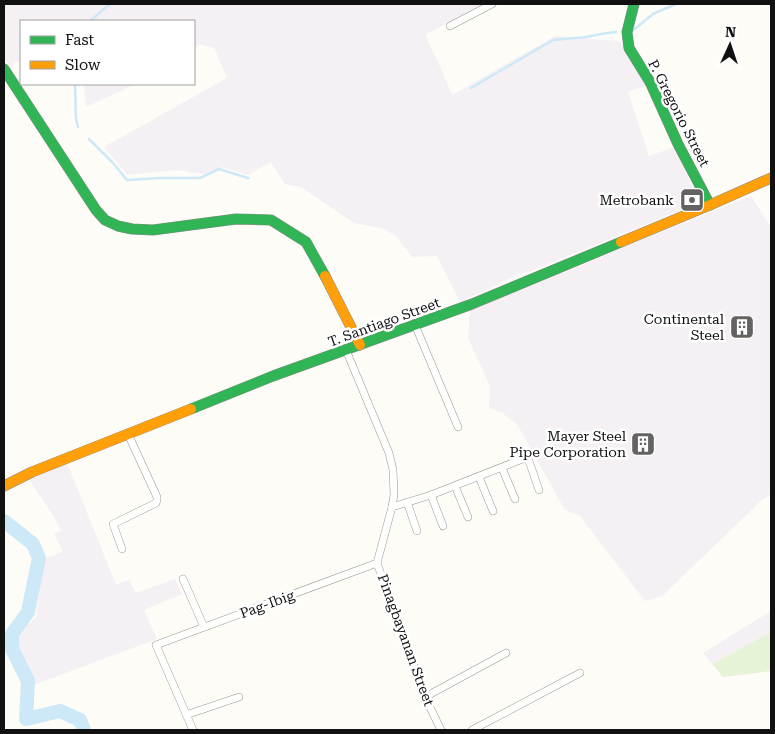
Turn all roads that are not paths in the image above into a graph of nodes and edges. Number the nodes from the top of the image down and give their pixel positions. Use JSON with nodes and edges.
{"nodes":[{"id":1,"x":492,"y":4,"type":"edge"},
{"id":2,"x":634,"y":4,"type":"edge"},
{"id":3,"x":450,"y":26,"type":"dead end"},
{"id":4,"x":4,"y":69,"type":"edge"},
{"id":5,"x":771,"y":178,"type":"edge"},
{"id":6,"x":710,"y":205,"type":"junction"},
{"id":7,"x":415,"y":325,"type":"junction"},
{"id":8,"x":360,"y":345,"type":"junction"},
{"id":9,"x":346,"y":350,"type":"junction"},
{"id":10,"x":458,"y":427,"type":"dead end"},
{"id":11,"x":128,"y":434,"type":"junction"},
{"id":12,"x":502,"y":468,"type":"junction"},
{"id":13,"x":479,"y":477,"type":"junction"},
{"id":14,"x":4,"y":486,"type":"edge"},
{"id":15,"x":455,"y":486,"type":"junction"},
{"id":16,"x":539,"y":490,"type":"dead end"},
{"id":17,"x":431,"y":495,"type":"junction"},
{"id":18,"x":514,"y":499,"type":"dead end"},
{"id":19,"x":407,"y":502,"type":"junction"},
{"id":20,"x":392,"y":507,"type":"junction"},
{"id":21,"x":493,"y":511,"type":"dead end"},
{"id":22,"x":468,"y":517,"type":"dead end"},
{"id":23,"x":443,"y":526,"type":"dead end"},
{"id":24,"x":417,"y":531,"type":"dead end"},
{"id":25,"x":122,"y":549,"type":"dead end"},
{"id":26,"x":378,"y":563,"type":"junction"},
{"id":27,"x":183,"y":579,"type":"dead end"},
{"id":28,"x":204,"y":627,"type":"junction"},
{"id":29,"x":506,"y":654,"type":"dead end"},
{"id":30,"x":580,"y":674,"type":"dead end"},
{"id":31,"x":239,"y":697,"type":"dead end"},
{"id":32,"x":426,"y":697,"type":"junction"},
{"id":33,"x":186,"y":715,"type":"junction"},
{"id":34,"x":193,"y":730,"type":"edge"},
{"id":35,"x":441,"y":730,"type":"edge"},
{"id":36,"x":472,"y":730,"type":"edge"}],
"edges":[{"from":1,"to":3,"type":"street"},
{"from":2,"to":6,"type":"main road","name":"P. Gregorio Street"},
{"from":4,"to":8,"type":"main road"},
{"from":5,"to":6,"type":"main road","name":"T. Santiago Street"},
{"from":6,"to":7,"type":"main road","name":"T. Santiago Street"},
{"from":7,"to":8,"type":"main road","name":"T. Santiago Street"},
{"from":7,"to":10,"type":"street"},
{"from":8,"to":9,"type":"main road","name":"T. Santiago Street"},
{"from":9,"to":11,"type":"main road","name":"T. Santiago Street"},
{"from":9,"to":20,"type":"street","name":"Pinagbayanan Street"},
{"from":11,"to":14,"type":"main road","name":"T. Santiago Street"},
{"from":11,"to":25,"type":"street"},
{"from":12,"to":13,"type":"street"},
{"from":12,"to":16,"type":"street"},
{"from":12,"to":18,"type":"street"},
{"from":13,"to":15,"type":"street"},
{"from":13,"to":21,"type":"street"},
{"from":15,"to":17,"type":"street"},
{"from":15,"to":22,"type":"street"},
{"from":17,"to":19,"type":"street"},
{"from":17,"to":23,"type":"street"},
{"from":19,"to":20,"type":"street"},
{"from":19,"to":24,"type":"street"},
{"from":20,"to":26,"type":"street","name":"Pinagbayanan Street"},
{"from":26,"to":28,"type":"street","name":"Pag-Ibig"},
{"from":26,"to":32,"type":"street","name":"Pinagbayanan Street"},
{"from":27,"to":28,"type":"street"},
{"from":28,"to":33,"type":"street","name":"Pag-Ibig"},
{"from":29,"to":32,"type":"street"},
{"from":30,"to":36,"type":"street"},
{"from":31,"to":33,"type":"street"},
{"from":32,"to":35,"type":"street","name":"Pinagbayanan Street"},
{"from":33,"to":34,"type":"street"}]}
